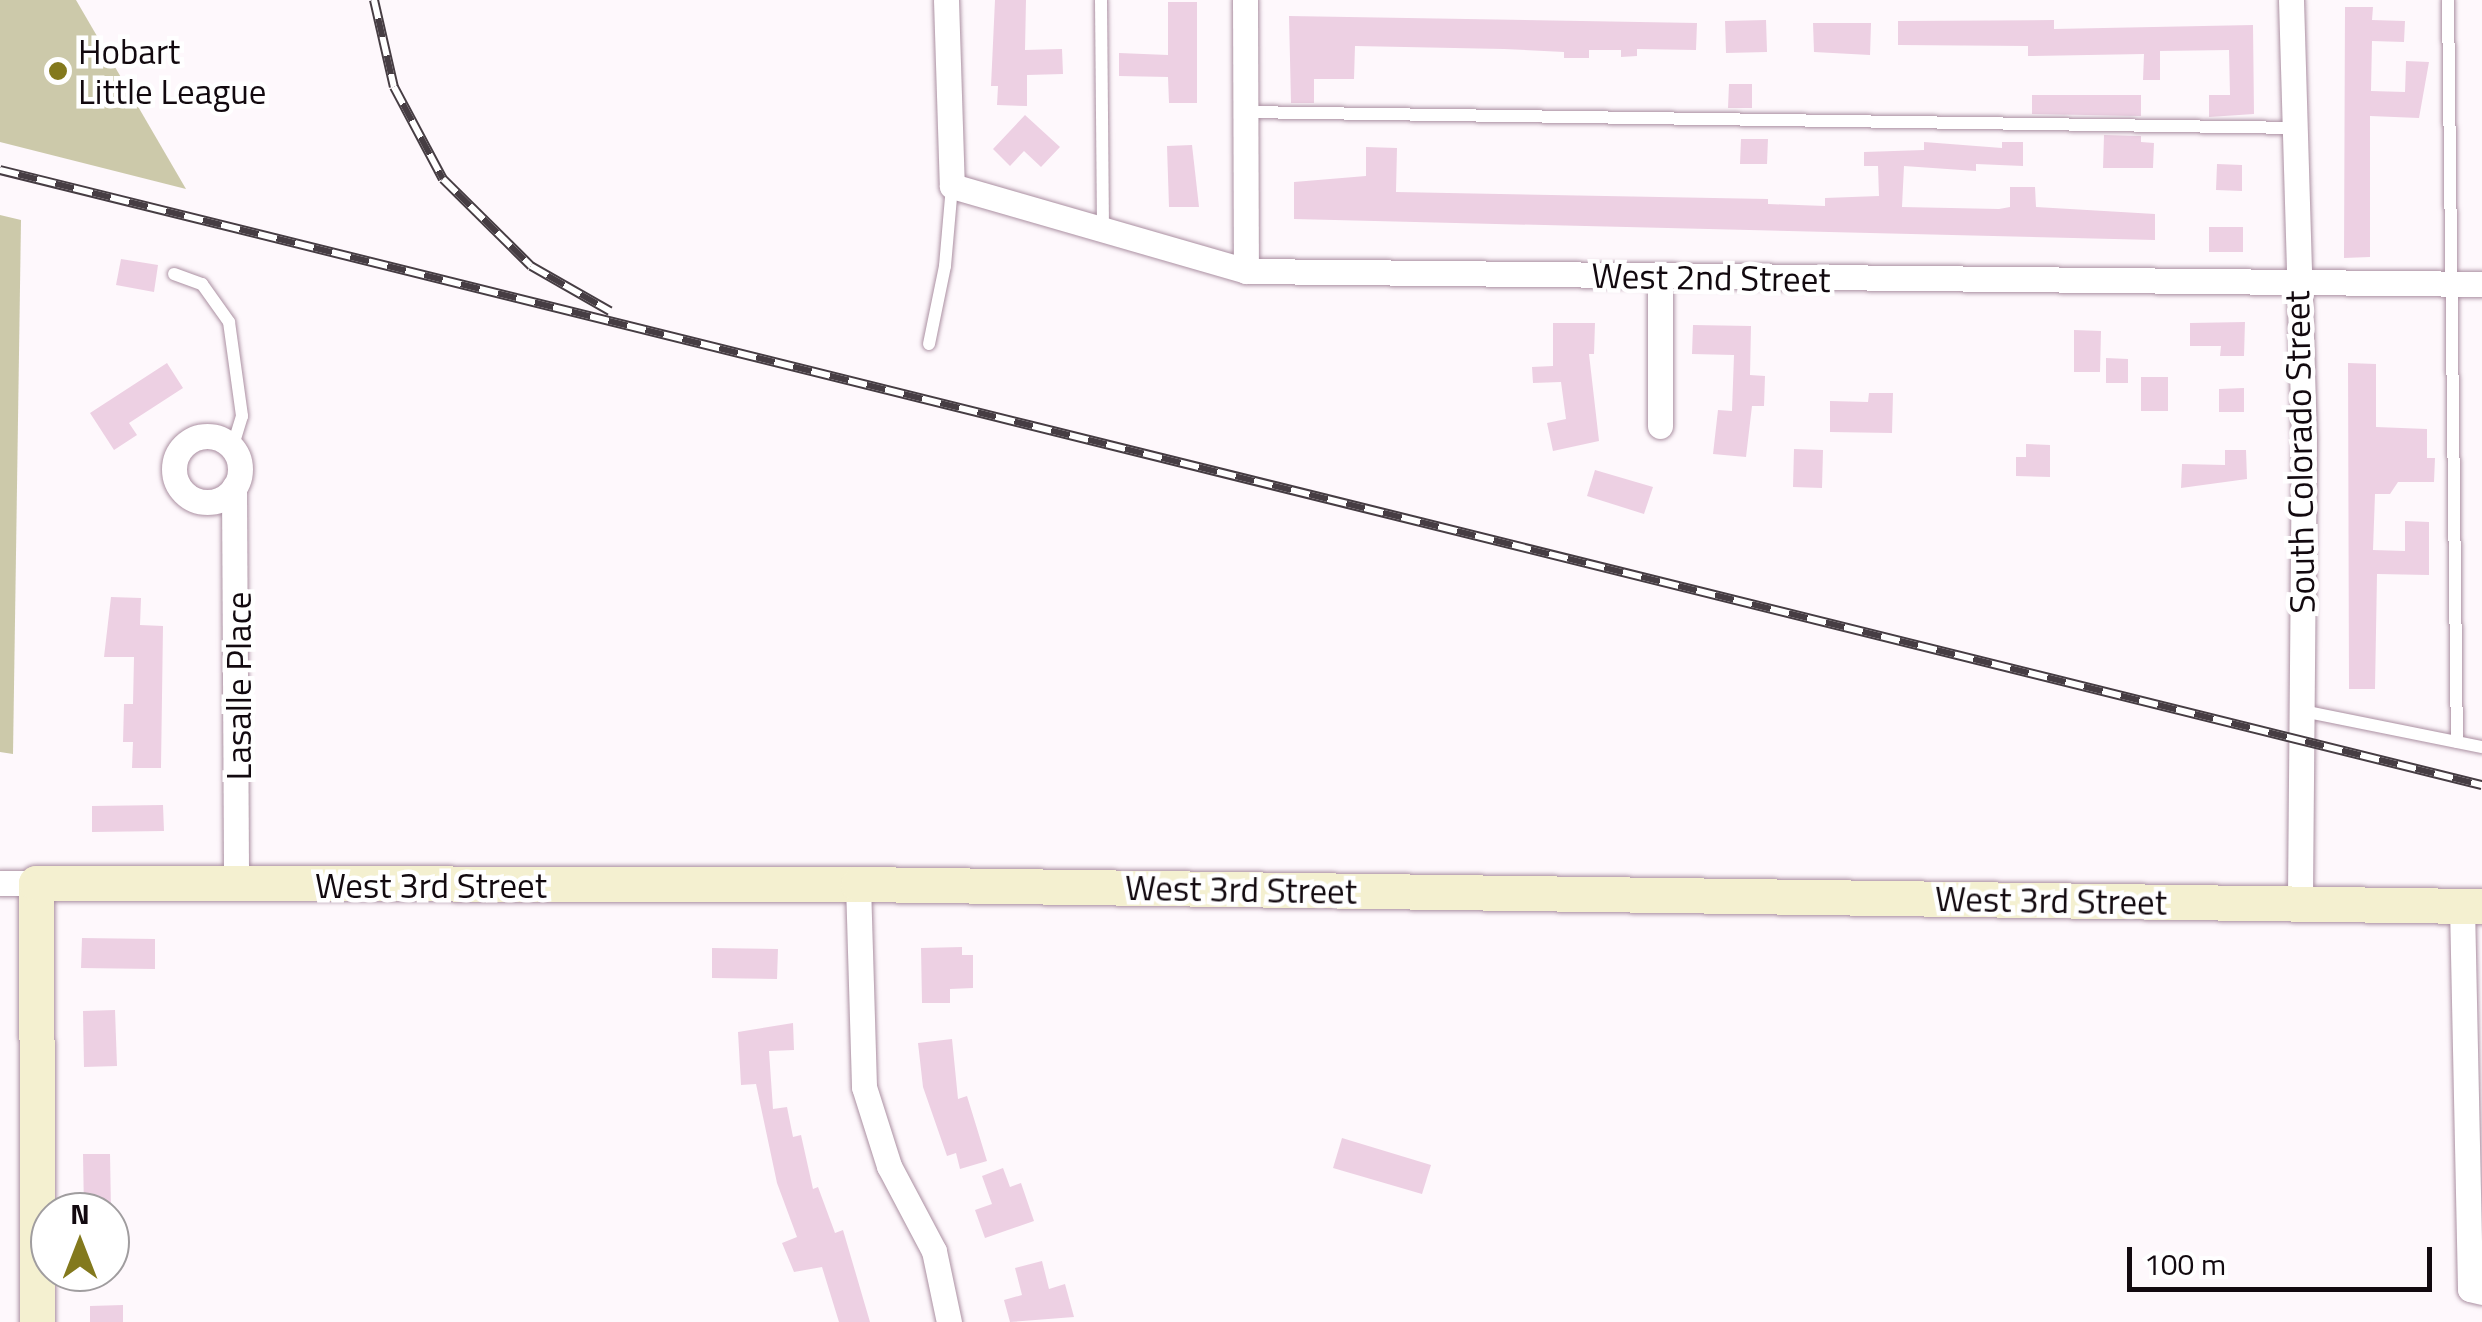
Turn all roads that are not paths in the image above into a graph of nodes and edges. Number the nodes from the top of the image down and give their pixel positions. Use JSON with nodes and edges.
{"nodes":[{"id":1,"x":946,"y":0,"type":"edge"},
{"id":2,"x":1101,"y":0,"type":"edge"},
{"id":3,"x":1245,"y":0,"type":"edge"},
{"id":4,"x":2291,"y":0,"type":"edge"},
{"id":5,"x":2448,"y":0,"type":"edge"},
{"id":6,"x":1245,"y":112,"type":"junction"},
{"id":7,"x":2293,"y":128,"type":"junction"},
{"id":8,"x":952,"y":186,"type":"junction"},
{"id":9,"x":1103,"y":230,"type":"junction"},
{"id":10,"x":1246,"y":271,"type":"junction"},
{"id":11,"x":174,"y":274,"type":"dead end"},
{"id":12,"x":1660,"y":276,"type":"junction"},
{"id":13,"x":2452,"y":284,"type":"junction"},
{"id":14,"x":2482,"y":284,"type":"edge"},
{"id":15,"x":2296,"y":285,"type":"junction"},
{"id":16,"x":929,"y":344,"type":"dead end"},
{"id":17,"x":1660,"y":426,"type":"dead end"},
{"id":18,"x":232,"y":448,"type":"junction"},
{"id":19,"x":234,"y":487,"type":"junction"},
{"id":20,"x":2303,"y":710,"type":"junction"},
{"id":21,"x":2457,"y":742,"type":"junction"},
{"id":22,"x":2482,"y":747,"type":"edge"},
{"id":23,"x":0,"y":883,"type":"edge"},
{"id":24,"x":36,"y":883,"type":"junction"},
{"id":25,"x":858,"y":884,"type":"junction"},
{"id":26,"x":236,"y":886,"type":"junction"},
{"id":27,"x":2300,"y":904,"type":"junction"},
{"id":28,"x":2472,"y":906,"type":"edge"},
{"id":29,"x":2476,"y":1290,"type":"edge"},
{"id":30,"x":38,"y":1322,"type":"edge"},
{"id":31,"x":949,"y":1322,"type":"edge"}],
"edges":[{"from":1,"to":8,"type":"street"},
{"from":2,"to":9,"type":"lane"},
{"from":3,"to":6,"type":"street"},
{"from":4,"to":7,"type":"street","name":"South Colorado Street"},
{"from":5,"to":13,"type":"lane"},
{"from":6,"to":7,"type":"lane"},
{"from":6,"to":10,"type":"street"},
{"from":7,"to":15,"type":"street","name":"South Colorado Street"},
{"from":8,"to":9,"type":"street","name":"West 2nd Street"},
{"from":8,"to":16,"type":"lane"},
{"from":9,"to":10,"type":"street","name":"West 2nd Street"},
{"from":10,"to":12,"type":"street","name":"West 2nd Street"},
{"from":11,"to":18,"type":"lane"},
{"from":12,"to":15,"type":"street","name":"West 2nd Street"},
{"from":12,"to":17,"type":"street"},
{"from":13,"to":14,"type":"street","name":"West 2nd Street"},
{"from":13,"to":15,"type":"street","name":"West 2nd Street"},
{"from":13,"to":21,"type":"lane"},
{"from":15,"to":20,"type":"street","name":"South Colorado Street"},
{"from":18,"to":19,"type":"street","name":"Lasalle Place"},
{"from":18,"to":19,"type":"street"},
{"from":19,"to":26,"type":"street","name":"Lasalle Place"},
{"from":20,"to":21,"type":"lane"},
{"from":20,"to":27,"type":"street","name":"South Colorado Street"},
{"from":21,"to":22,"type":"lane"},
{"from":23,"to":24,"type":"street","name":"West 3rd Street"},
{"from":24,"to":26,"type":"street","name":"West 3rd Street"},
{"from":24,"to":30,"type":"street"},
{"from":25,"to":26,"type":"street","name":"West 3rd Street"},
{"from":25,"to":27,"type":"street","name":"West 3rd Street"},
{"from":25,"to":31,"type":"street"},
{"from":27,"to":28,"type":"street","name":"West 3rd Street"},
{"from":28,"to":29,"type":"street"}]}
